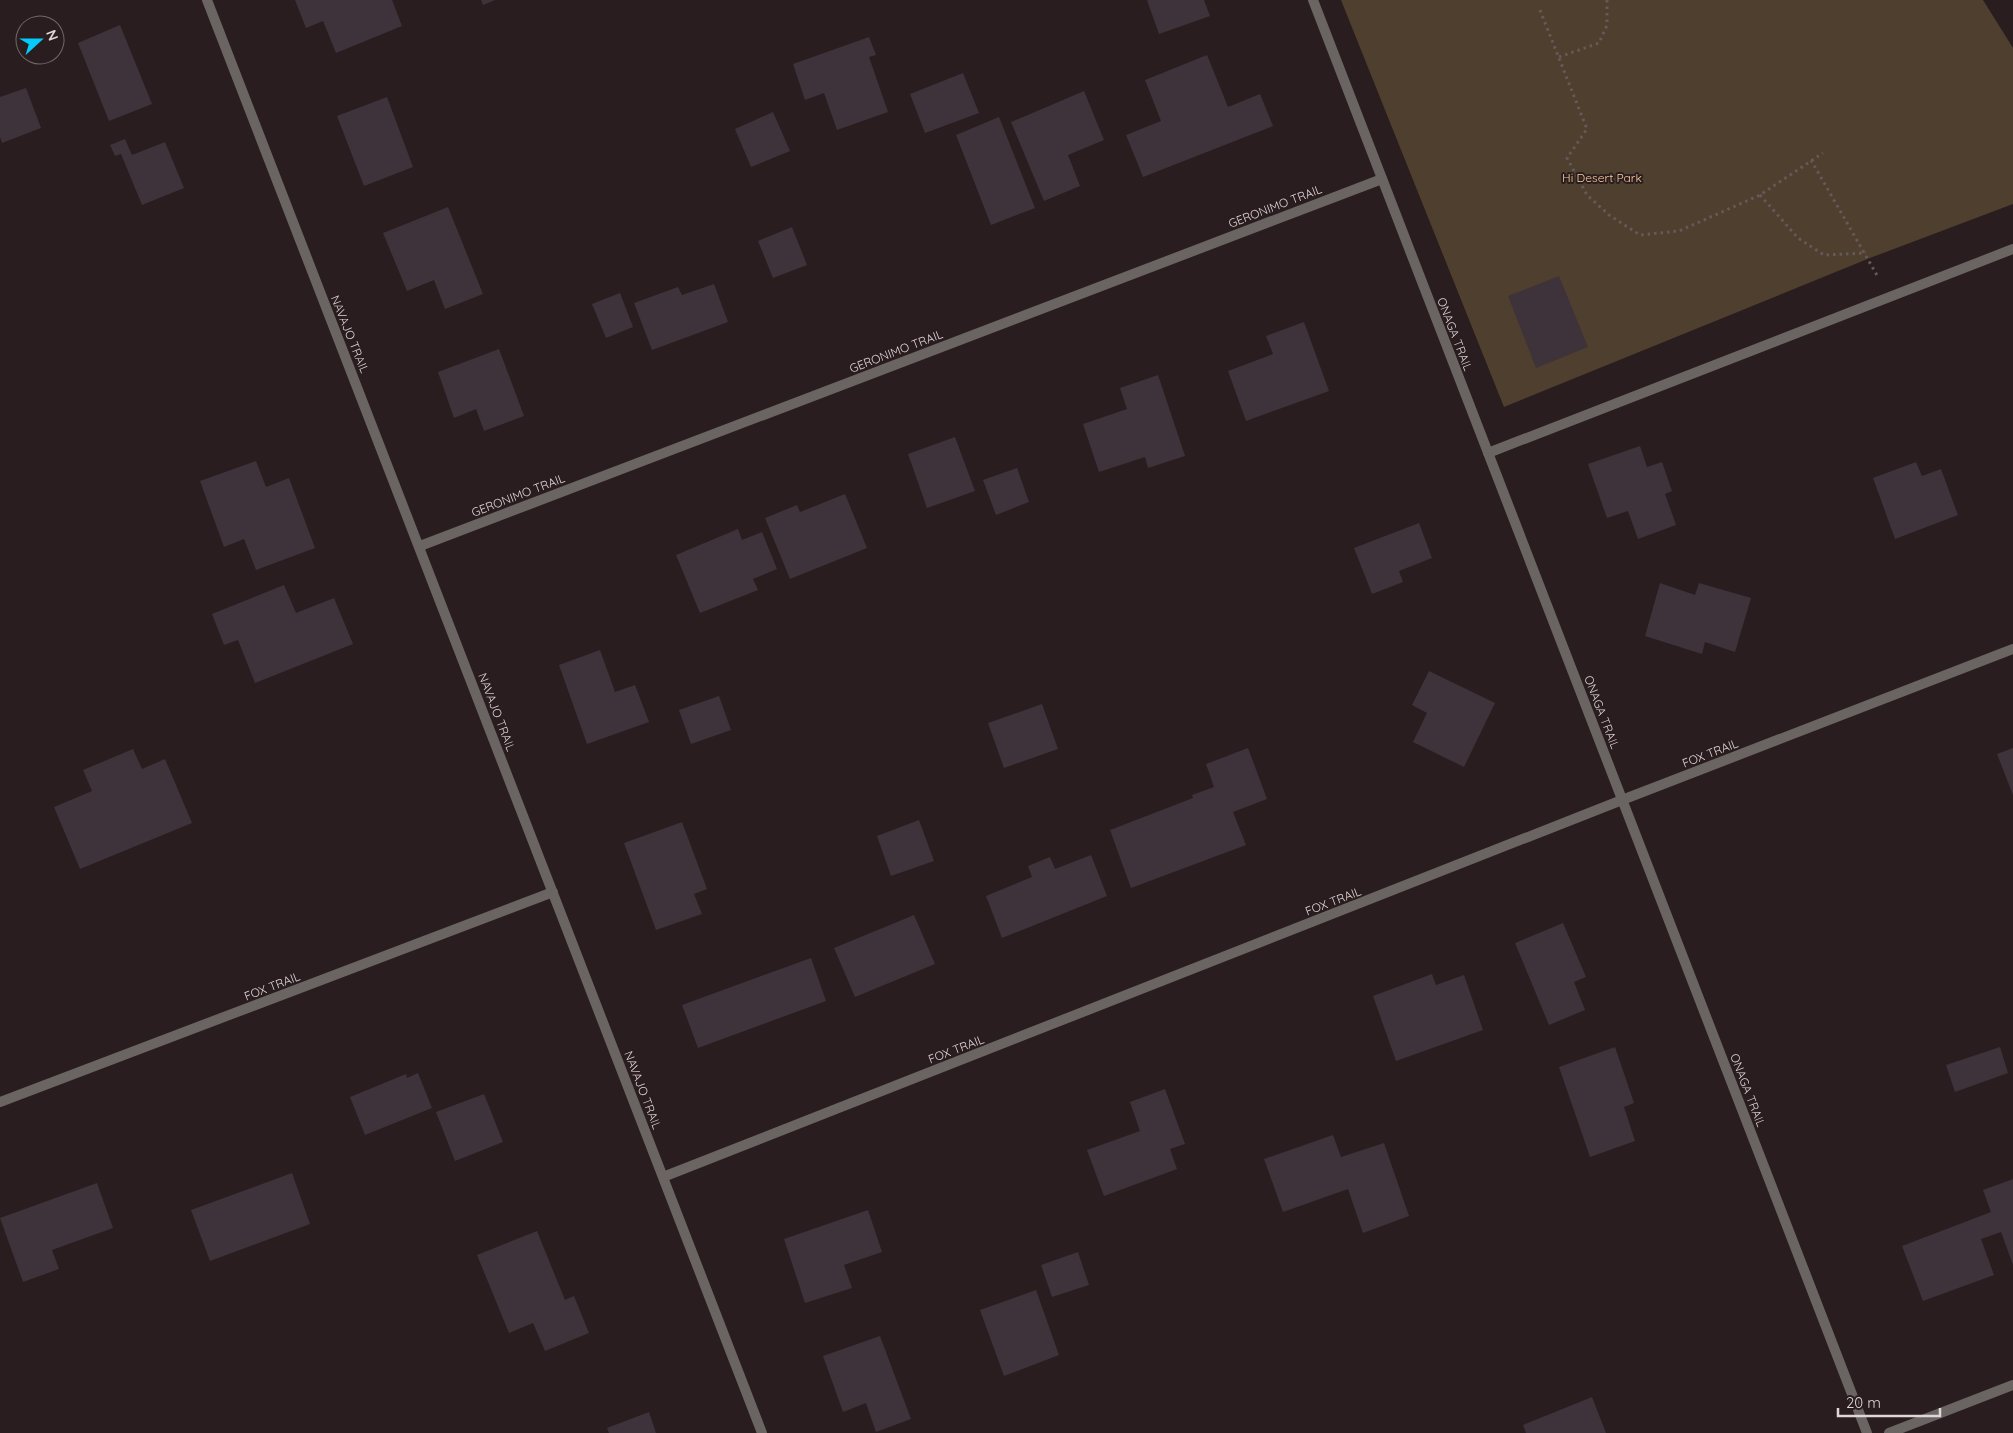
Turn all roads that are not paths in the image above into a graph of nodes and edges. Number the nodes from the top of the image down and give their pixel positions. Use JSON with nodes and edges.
{"nodes":[{"id":1,"x":207,"y":0,"type":"edge"},
{"id":2,"x":1313,"y":0,"type":"edge"},
{"id":3,"x":1382,"y":179,"type":"junction"},
{"id":4,"x":2013,"y":249,"type":"edge"},
{"id":5,"x":1488,"y":453,"type":"junction"},
{"id":6,"x":420,"y":546,"type":"junction"},
{"id":7,"x":2013,"y":649,"type":"edge"},
{"id":8,"x":1622,"y":800,"type":"junction"},
{"id":9,"x":553,"y":892,"type":"junction"},
{"id":10,"x":0,"y":1102,"type":"edge"},
{"id":11,"x":663,"y":1178,"type":"junction"},
{"id":12,"x":2013,"y":1384,"type":"edge"},
{"id":13,"x":762,"y":1433,"type":"edge"},
{"id":14,"x":1867,"y":1433,"type":"edge"},
{"id":15,"x":1889,"y":1433,"type":"edge"}],
"edges":[{"from":1,"to":6,"type":"street","name":"NAVAJO TRAIL"},
{"from":2,"to":3,"type":"street","name":"ONAGA TRAIL"},
{"from":3,"to":5,"type":"street","name":"ONAGA TRAIL"},
{"from":3,"to":6,"type":"street","name":"GERONIMO TRAIL"},
{"from":4,"to":5,"type":"street"},
{"from":5,"to":8,"type":"street","name":"ONAGA TRAIL"},
{"from":6,"to":9,"type":"street","name":"NAVAJO TRAIL"},
{"from":7,"to":8,"type":"street","name":"FOX TRAIL"},
{"from":8,"to":11,"type":"street","name":"FOX TRAIL"},
{"from":8,"to":14,"type":"street","name":"ONAGA TRAIL"},
{"from":9,"to":10,"type":"street","name":"FOX TRAIL"},
{"from":9,"to":11,"type":"street","name":"NAVAJO TRAIL"},
{"from":11,"to":13,"type":"street","name":"NAVAJO TRAIL"},
{"from":12,"to":15,"type":"street"}]}
